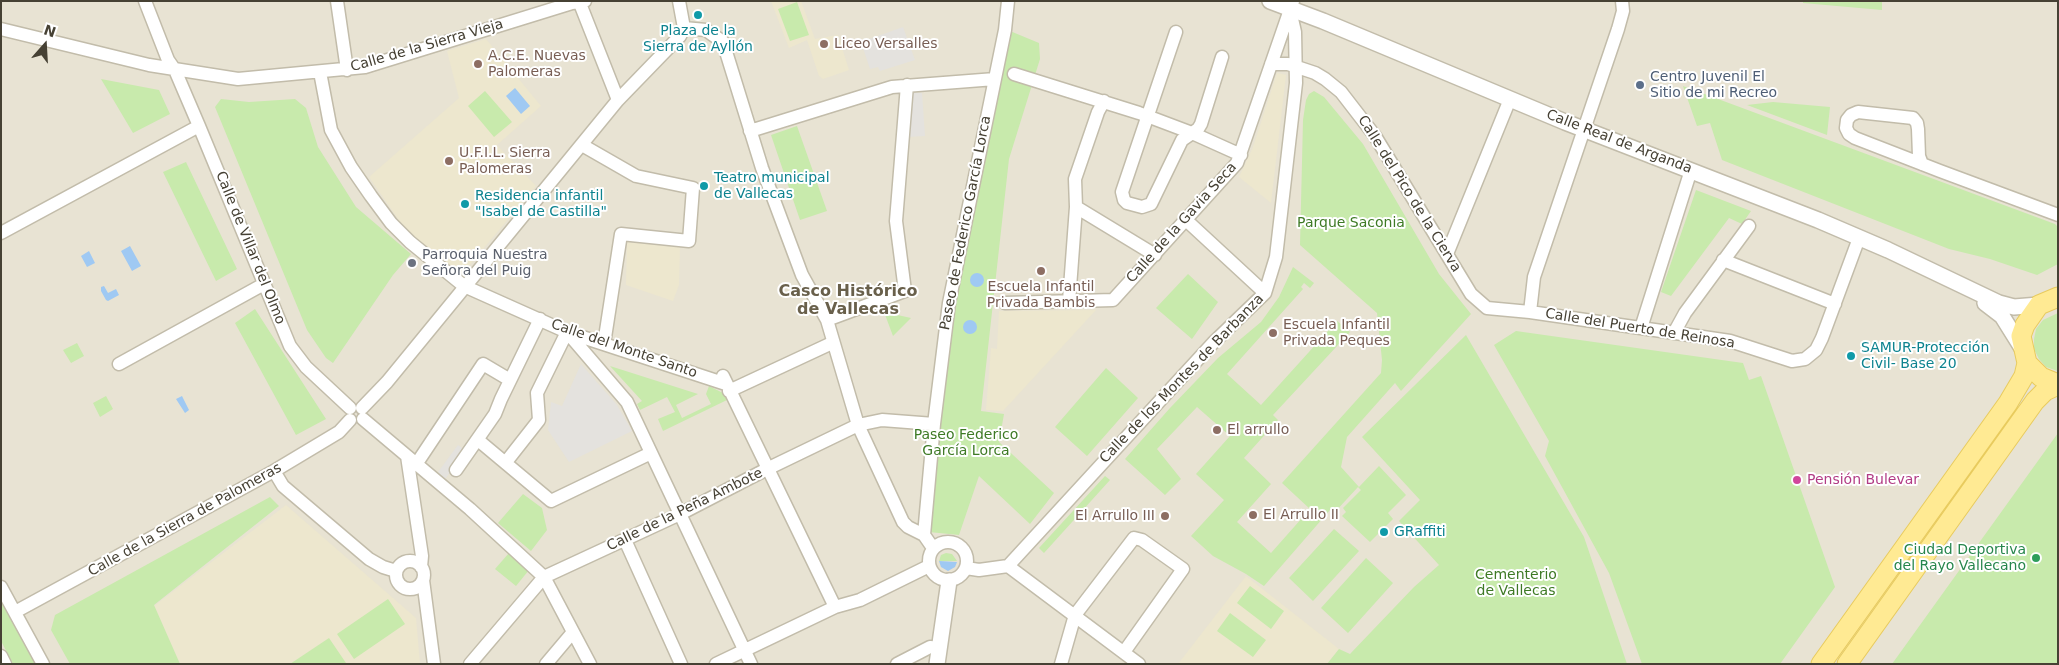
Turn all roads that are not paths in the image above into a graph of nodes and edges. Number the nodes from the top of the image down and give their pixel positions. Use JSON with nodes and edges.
{"nodes":[{"id":1,"x":145,"y":1,"type":"edge"},
{"id":2,"x":338,"y":1,"type":"edge"},
{"id":3,"x":679,"y":1,"type":"edge"},
{"id":4,"x":1008,"y":1,"type":"edge"},
{"id":5,"x":1270,"y":1,"type":"edge"},
{"id":6,"x":1622,"y":1,"type":"edge"},
{"id":7,"x":581,"y":2,"type":"edge"},
{"id":8,"x":1291,"y":5,"type":"edge"},
{"id":9,"x":1,"y":29,"type":"edge"},
{"id":10,"x":682,"y":32,"type":"junction"},
{"id":11,"x":1176,"y":32,"type":"dead end"},
{"id":12,"x":1222,"y":57,"type":"dead end"},
{"id":13,"x":1271,"y":64,"type":"junction"},
{"id":14,"x":1296,"y":66,"type":"junction"},
{"id":15,"x":175,"y":70,"type":"junction"},
{"id":16,"x":346,"y":70,"type":"junction"},
{"id":17,"x":320,"y":72,"type":"junction"},
{"id":18,"x":1014,"y":74,"type":"dead end"},
{"id":19,"x":994,"y":79,"type":"junction"},
{"id":20,"x":906,"y":85,"type":"junction"},
{"id":21,"x":1510,"y":98,"type":"junction"},
{"id":22,"x":618,"y":100,"type":"junction"},
{"id":23,"x":1104,"y":101,"type":"junction"},
{"id":24,"x":1147,"y":116,"type":"junction"},
{"id":25,"x":199,"y":126,"type":"junction"},
{"id":26,"x":1584,"y":129,"type":"junction"},
{"id":27,"x":750,"y":131,"type":"junction"},
{"id":28,"x":1192,"y":133,"type":"junction"},
{"id":29,"x":582,"y":145,"type":"junction"},
{"id":30,"x":1241,"y":155,"type":"junction"},
{"id":31,"x":1922,"y":164,"type":"junction"},
{"id":32,"x":1691,"y":170,"type":"junction"},
{"id":33,"x":1076,"y":207,"type":"junction"},
{"id":34,"x":2058,"y":215,"type":"edge"},
{"id":35,"x":1186,"y":220,"type":"junction"},
{"id":36,"x":1748,"y":226,"type":"dead end"},
{"id":37,"x":1,"y":232,"type":"edge"},
{"id":38,"x":1859,"y":238,"type":"junction"},
{"id":39,"x":1447,"y":254,"type":"junction"},
{"id":40,"x":1155,"y":255,"type":"junction"},
{"id":41,"x":1723,"y":260,"type":"junction"},
{"id":42,"x":264,"y":284,"type":"junction"},
{"id":43,"x":464,"y":286,"type":"junction"},
{"id":44,"x":1966,"y":288,"type":"junction"},
{"id":45,"x":1265,"y":293,"type":"junction"},
{"id":46,"x":2058,"y":297,"type":"edge"},
{"id":47,"x":1069,"y":301,"type":"junction"},
{"id":48,"x":1005,"y":304,"type":"dead end"},
{"id":49,"x":1835,"y":304,"type":"junction"},
{"id":50,"x":2038,"y":305,"type":"junction"},
{"id":51,"x":1487,"y":308,"type":"joint"},
{"id":52,"x":1530,"y":312,"type":"junction"},
{"id":53,"x":540,"y":319,"type":"junction"},
{"id":54,"x":827,"y":320,"type":"junction"},
{"id":55,"x":1641,"y":328,"type":"junction"},
{"id":56,"x":567,"y":332,"type":"junction"},
{"id":57,"x":1674,"y":333,"type":"junction"},
{"id":58,"x":832,"y":343,"type":"junction"},
{"id":59,"x":604,"y":344,"type":"junction"},
{"id":60,"x":2024,"y":355,"type":"junction"},
{"id":61,"x":118,"y":364,"type":"dead end"},
{"id":62,"x":510,"y":380,"type":"junction"},
{"id":63,"x":726,"y":384,"type":"junction"},
{"id":64,"x":2058,"y":384,"type":"edge"},
{"id":65,"x":356,"y":414,"type":"junction"},
{"id":66,"x":934,"y":424,"type":"junction"},
{"id":67,"x":858,"y":425,"type":"junction"},
{"id":68,"x":478,"y":440,"type":"junction"},
{"id":69,"x":651,"y":453,"type":"junction"},
{"id":70,"x":412,"y":460,"type":"junction"},
{"id":71,"x":506,"y":462,"type":"junction"},
{"id":72,"x":769,"y":468,"type":"junction"},
{"id":73,"x":456,"y":470,"type":"dead end"},
{"id":74,"x":274,"y":471,"type":"junction"},
{"id":75,"x":680,"y":514,"type":"junction"},
{"id":76,"x":924,"y":535,"type":"junction"},
{"id":77,"x":625,"y":540,"type":"junction"},
{"id":78,"x":933,"y":548,"type":"junction"},
{"id":79,"x":415,"y":564,"type":"junction"},
{"id":80,"x":929,"y":566,"type":"junction"},
{"id":81,"x":1008,"y":566,"type":"junction"},
{"id":82,"x":966,"y":568,"type":"junction"},
{"id":83,"x":396,"y":571,"type":"junction"},
{"id":84,"x":544,"y":577,"type":"junction"},
{"id":85,"x":423,"y":580,"type":"junction"},
{"id":86,"x":949,"y":580,"type":"junction"},
{"id":87,"x":1,"y":587,"type":"edge"},
{"id":88,"x":412,"y":589,"type":"junction"},
{"id":89,"x":835,"y":607,"type":"junction"},
{"id":90,"x":15,"y":612,"type":"junction"},
{"id":91,"x":1076,"y":615,"type":"junction"},
{"id":92,"x":429,"y":616,"type":"junction"},
{"id":93,"x":573,"y":632,"type":"junction"},
{"id":94,"x":939,"y":648,"type":"junction"},
{"id":95,"x":745,"y":650,"type":"junction"},
{"id":96,"x":1124,"y":652,"type":"junction"},
{"id":97,"x":1,"y":656,"type":"edge"},
{"id":98,"x":5,"y":664,"type":"edge"},
{"id":99,"x":43,"y":664,"type":"edge"},
{"id":100,"x":434,"y":664,"type":"edge"},
{"id":101,"x":470,"y":664,"type":"edge"},
{"id":102,"x":546,"y":664,"type":"edge"},
{"id":103,"x":590,"y":664,"type":"edge"},
{"id":104,"x":681,"y":664,"type":"edge"},
{"id":105,"x":716,"y":664,"type":"edge"},
{"id":106,"x":751,"y":664,"type":"edge"},
{"id":107,"x":898,"y":664,"type":"edge"},
{"id":108,"x":937,"y":664,"type":"edge"},
{"id":109,"x":1061,"y":664,"type":"edge"},
{"id":110,"x":1139,"y":664,"type":"edge"},
{"id":111,"x":1821,"y":664,"type":"edge"},
{"id":112,"x":1847,"y":664,"type":"edge"}],
"edges":[{"from":1,"to":15,"type":"street","name":"Calle de Villar del Olmo"},
{"from":2,"to":16,"type":"street"},
{"from":3,"to":10,"type":"street"},
{"from":4,"to":19,"type":"street","name":"Paseo de Federico García Lorca"},
{"from":5,"to":8,"type":"street","name":"Calle Real de Arganda"},
{"from":6,"to":26,"type":"street"},
{"from":7,"to":16,"type":"street","name":"Calle de la Sierra Vieja"},
{"from":7,"to":22,"type":"street"},
{"from":8,"to":13,"type":"street","name":"Calle de la Gavia Seca"},
{"from":8,"to":14,"type":"street","name":"Calle de los Montes de Barbanza"},
{"from":8,"to":21,"type":"street","name":"Calle Real de Arganda"},
{"from":9,"to":15,"type":"street","name":"Calle de la Sierra Vieja"},
{"from":10,"to":22,"type":"street","name":"Calle de la Sierra de Palomeras"},
{"from":10,"to":27,"type":"street"},
{"from":11,"to":24,"type":"street"},
{"from":12,"to":28,"type":"street"},
{"from":13,"to":14,"type":"street","name":"Calle del Pico de la Cierva"},
{"from":13,"to":30,"type":"street","name":"Calle de la Gavia Seca"},
{"from":14,"to":39,"type":"street","name":"Calle del Pico de la Cierva"},
{"from":14,"to":45,"type":"street","name":"Calle de los Montes de Barbanza"},
{"from":15,"to":17,"type":"street","name":"Calle de la Sierra Vieja"},
{"from":15,"to":25,"type":"street","name":"Calle de Villar del Olmo"},
{"from":16,"to":17,"type":"street","name":"Calle de la Sierra Vieja"},
{"from":17,"to":43,"type":"street","name":"Calle del Monte Santo"},
{"from":18,"to":23,"type":"street"},
{"from":19,"to":20,"type":"street"},
{"from":19,"to":66,"type":"street","name":"Paseo de Federico García Lorca"},
{"from":20,"to":27,"type":"street"},
{"from":20,"to":54,"type":"street"},
{"from":21,"to":26,"type":"street","name":"Calle Real de Arganda"},
{"from":21,"to":39,"type":"street"},
{"from":22,"to":29,"type":"street","name":"Calle de la Sierra de Palomeras"},
{"from":23,"to":24,"type":"street"},
{"from":23,"to":33,"type":"street"},
{"from":24,"to":28,"type":"street"},
{"from":24,"to":28,"type":"street"},
{"from":25,"to":37,"type":"street"},
{"from":25,"to":42,"type":"street","name":"Calle de Villar del Olmo"},
{"from":26,"to":32,"type":"street","name":"Calle Real de Arganda"},
{"from":26,"to":52,"type":"street"},
{"from":27,"to":54,"type":"street"},
{"from":28,"to":30,"type":"street"},
{"from":29,"to":43,"type":"street","name":"Calle de la Sierra de Palomeras"},
{"from":29,"to":59,"type":"street"},
{"from":30,"to":35,"type":"street","name":"Calle de la Gavia Seca"},
{"from":31,"to":31,"type":"street"},
{"from":31,"to":34,"type":"street"},
{"from":32,"to":38,"type":"street","name":"Calle Real de Arganda"},
{"from":32,"to":55,"type":"street"},
{"from":33,"to":40,"type":"street"},
{"from":33,"to":47,"type":"street"},
{"from":35,"to":40,"type":"street","name":"Calle de la Gavia Seca"},
{"from":35,"to":45,"type":"street"},
{"from":36,"to":41,"type":"street"},
{"from":38,"to":44,"type":"street","name":"Calle Real de Arganda"},
{"from":38,"to":49,"type":"street","name":"Calle del Puerto de Reinosa"},
{"from":39,"to":51,"type":"street","name":"Calle del Pico de la Cierva"},
{"from":40,"to":47,"type":"street","name":"Calle de la Gavia Seca"},
{"from":41,"to":49,"type":"street"},
{"from":41,"to":57,"type":"street"},
{"from":42,"to":61,"type":"street"},
{"from":42,"to":65,"type":"street","name":"Calle de Villar del Olmo"},
{"from":43,"to":53,"type":"street","name":"Calle del Monte Santo"},
{"from":43,"to":65,"type":"street","name":"Calle de la Sierra de Palomeras"},
{"from":44,"to":50,"type":"street","name":"Calle Real de Arganda"},
{"from":44,"to":60,"type":"street","name":"Calle Real de Arganda"},
{"from":45,"to":81,"type":"street","name":"Calle de los Montes de Barbanza"},
{"from":46,"to":50,"type":"main road"},
{"from":47,"to":48,"type":"street"},
{"from":49,"to":57,"type":"street","name":"Calle del Puerto de Reinosa"},
{"from":50,"to":60,"type":"main road"},
{"from":51,"to":52,"type":"street","name":"Calle del Puerto de Reinosa"},
{"from":52,"to":55,"type":"street","name":"Calle del Puerto de Reinosa"},
{"from":53,"to":56,"type":"street","name":"Calle del Monte Santo"},
{"from":53,"to":62,"type":"street"},
{"from":54,"to":58,"type":"street"},
{"from":55,"to":57,"type":"street","name":"Calle del Puerto de Reinosa"},
{"from":56,"to":59,"type":"street","name":"Calle del Monte Santo"},
{"from":56,"to":69,"type":"street"},
{"from":56,"to":71,"type":"street"},
{"from":58,"to":63,"type":"street"},
{"from":58,"to":67,"type":"street"},
{"from":59,"to":63,"type":"street","name":"Calle del Monte Santo"},
{"from":60,"to":64,"type":"main road"},
{"from":60,"to":111,"type":"main road"},
{"from":62,"to":68,"type":"street"},
{"from":62,"to":70,"type":"street"},
{"from":63,"to":72,"type":"street"},
{"from":64,"to":112,"type":"main road"},
{"from":65,"to":70,"type":"street","name":"Calle de Villar del Olmo"},
{"from":65,"to":74,"type":"street","name":"Calle de la Sierra de Palomeras"},
{"from":66,"to":67,"type":"street","name":"Calle de la Peña Ambote"},
{"from":66,"to":76,"type":"street","name":"Paseo de Federico García Lorca"},
{"from":67,"to":72,"type":"street","name":"Calle de la Peña Ambote"},
{"from":67,"to":76,"type":"street"},
{"from":68,"to":71,"type":"street"},
{"from":68,"to":73,"type":"street"},
{"from":69,"to":71,"type":"street"},
{"from":69,"to":75,"type":"street"},
{"from":70,"to":79,"type":"street"},
{"from":70,"to":84,"type":"street","name":"Calle de Villar del Olmo"},
{"from":72,"to":75,"type":"street","name":"Calle de la Peña Ambote"},
{"from":72,"to":89,"type":"street"},
{"from":74,"to":83,"type":"street"},
{"from":74,"to":90,"type":"street","name":"Calle de la Sierra de Palomeras"},
{"from":75,"to":77,"type":"street","name":"Calle de la Peña Ambote"},
{"from":75,"to":95,"type":"street"},
{"from":76,"to":78,"type":"street"},
{"from":77,"to":84,"type":"street","name":"Calle de la Peña Ambote"},
{"from":77,"to":104,"type":"street"},
{"from":78,"to":80,"type":"street"},
{"from":78,"to":82,"type":"street"},
{"from":79,"to":83,"type":"street"},
{"from":79,"to":85,"type":"street"},
{"from":80,"to":86,"type":"street"},
{"from":80,"to":89,"type":"street"},
{"from":81,"to":82,"type":"street"},
{"from":81,"to":91,"type":"street"},
{"from":82,"to":86,"type":"street"},
{"from":83,"to":88,"type":"street"},
{"from":84,"to":93,"type":"street","name":"Calle de Villar del Olmo"},
{"from":84,"to":101,"type":"street","name":"Calle de la Peña Ambote"},
{"from":85,"to":88,"type":"street"},
{"from":85,"to":92,"type":"street"},
{"from":86,"to":94,"type":"street"},
{"from":87,"to":90,"type":"street"},
{"from":88,"to":92,"type":"street"},
{"from":89,"to":95,"type":"street"},
{"from":90,"to":99,"type":"street"},
{"from":91,"to":96,"type":"street"},
{"from":91,"to":96,"type":"street"},
{"from":91,"to":109,"type":"street"},
{"from":92,"to":100,"type":"street"},
{"from":93,"to":102,"type":"street"},
{"from":93,"to":103,"type":"street","name":"Calle de Villar del Olmo"},
{"from":94,"to":107,"type":"street"},
{"from":94,"to":108,"type":"street"},
{"from":95,"to":105,"type":"street"},
{"from":95,"to":106,"type":"street"},
{"from":96,"to":110,"type":"street"},
{"from":97,"to":98,"type":"street"}]}
